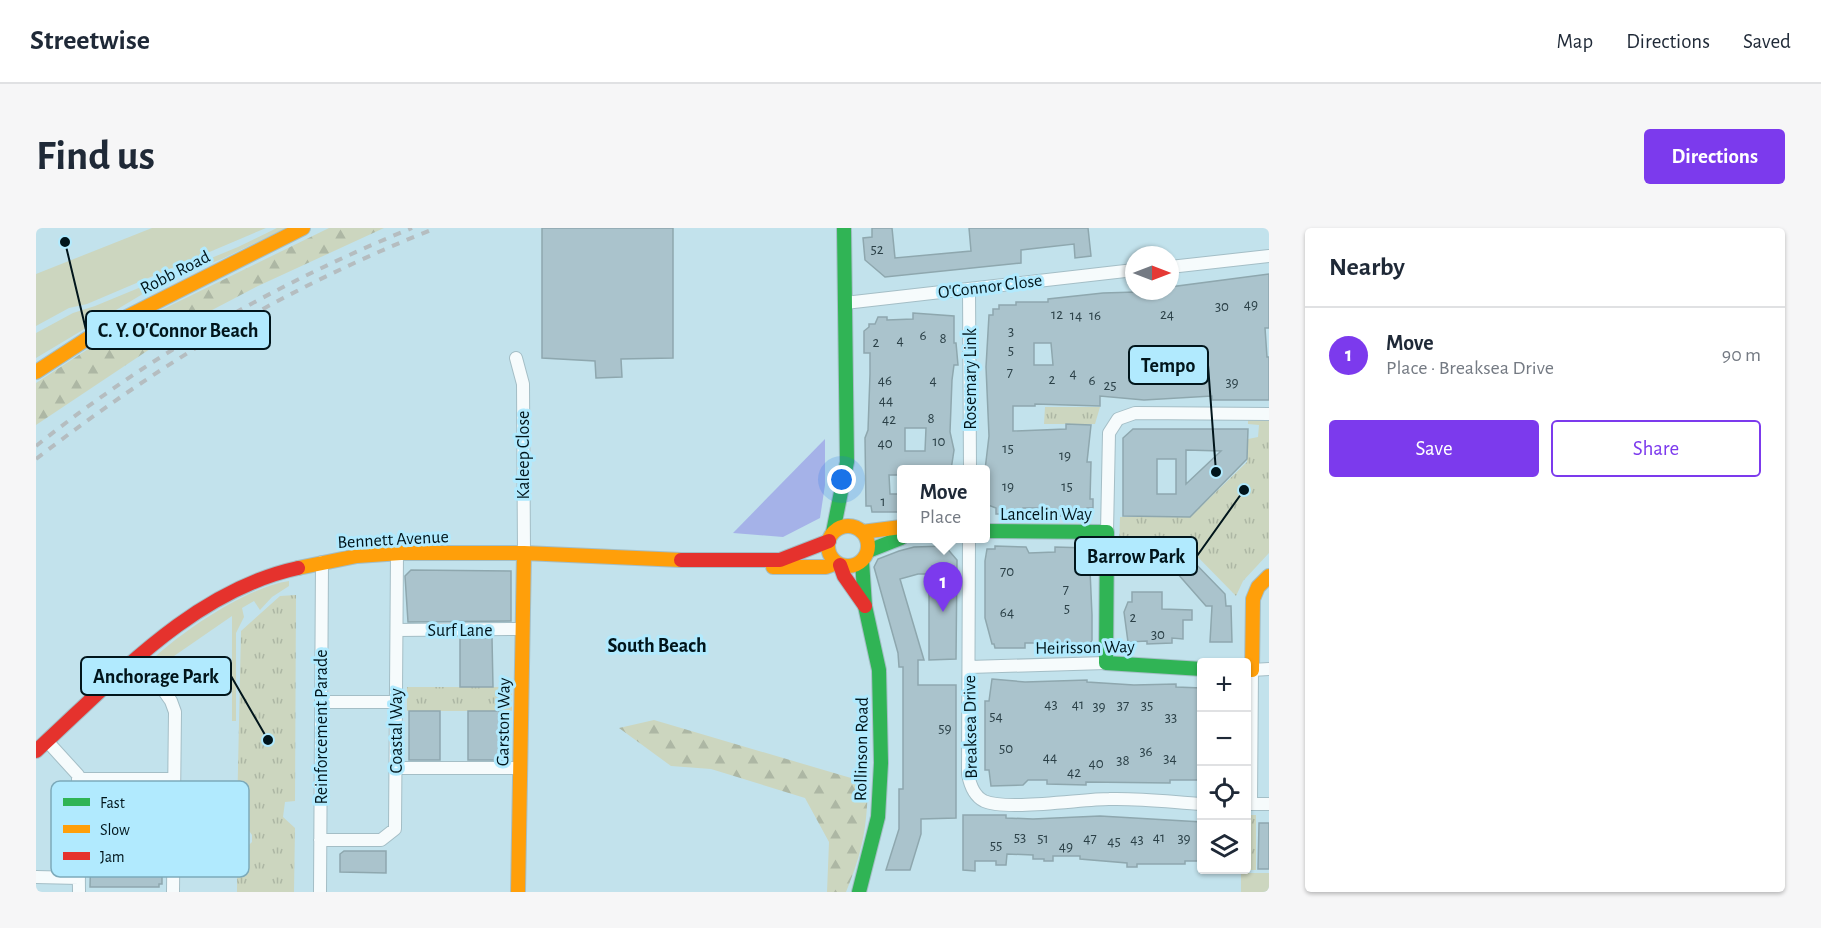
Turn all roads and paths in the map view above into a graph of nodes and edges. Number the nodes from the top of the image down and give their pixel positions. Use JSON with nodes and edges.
{"nodes":[{"id":1,"x":303,"y":228,"type":"edge"},
{"id":2,"x":844,"y":228,"type":"edge"},
{"id":3,"x":1269,"y":255,"type":"edge"},
{"id":4,"x":1179,"y":266,"type":"edge"},
{"id":5,"x":1125,"y":271,"type":"edge"},
{"id":6,"x":969,"y":289,"type":"junction"},
{"id":7,"x":846,"y":303,"type":"junction"},
{"id":8,"x":516,"y":358,"type":"dead end"},
{"id":9,"x":36,"y":372,"type":"edge"},
{"id":10,"x":1269,"y":414,"type":"edge"},
{"id":11,"x":969,"y":465,"type":"edge"},
{"id":12,"x":844,"y":490,"type":"junction"},
{"id":13,"x":897,"y":527,"type":"edge"},
{"id":14,"x":860,"y":530,"type":"junction"},
{"id":15,"x":990,"y":531,"type":"edge"},
{"id":16,"x":1107,"y":532,"type":"junction"},
{"id":17,"x":831,"y":537,"type":"junction"},
{"id":18,"x":897,"y":540,"type":"edge"},
{"id":19,"x":969,"y":543,"type":"edge"},
{"id":20,"x":397,"y":553,"type":"junction"},
{"id":21,"x":524,"y":554,"type":"junction"},
{"id":22,"x":865,"y":556,"type":"junction"},
{"id":23,"x":744,"y":561,"type":"junction"},
{"id":24,"x":321,"y":562,"type":"junction"},
{"id":25,"x":838,"y":564,"type":"junction"},
{"id":26,"x":1269,"y":576,"type":"edge"},
{"id":27,"x":865,"y":606,"type":"junction"},
{"id":28,"x":522,"y":629,"type":"junction"},
{"id":29,"x":397,"y":630,"type":"junction"},
{"id":30,"x":140,"y":657,"type":"junction"},
{"id":31,"x":1250,"y":658,"type":"edge"},
{"id":32,"x":1106,"y":663,"type":"junction"},
{"id":33,"x":969,"y":667,"type":"junction"},
{"id":34,"x":1197,"y":669,"type":"edge"},
{"id":35,"x":1269,"y":669,"type":"edge"},
{"id":36,"x":1251,"y":670,"type":"edge"},
{"id":37,"x":321,"y":702,"type":"junction"},
{"id":38,"x":396,"y":702,"type":"junction"},
{"id":39,"x":1249,"y":712,"type":"edge"},
{"id":40,"x":48,"y":741,"type":"junction"},
{"id":41,"x":36,"y":751,"type":"edge"},
{"id":42,"x":1249,"y":766,"type":"edge"},
{"id":43,"x":396,"y":768,"type":"junction"},
{"id":44,"x":520,"y":768,"type":"junction"},
{"id":45,"x":79,"y":779,"type":"joint"},
{"id":46,"x":174,"y":779,"type":"joint"},
{"id":47,"x":1197,"y":804,"type":"edge"},
{"id":48,"x":1251,"y":804,"type":"edge"},
{"id":49,"x":1269,"y":804,"type":"edge"},
{"id":50,"x":320,"y":840,"type":"junction"},
{"id":51,"x":173,"y":877,"type":"edge"},
{"id":52,"x":36,"y":878,"type":"edge"},
{"id":53,"x":79,"y":878,"type":"joint"},
{"id":54,"x":79,"y":892,"type":"edge"},
{"id":55,"x":173,"y":892,"type":"edge"},
{"id":56,"x":320,"y":892,"type":"edge"},
{"id":57,"x":518,"y":892,"type":"edge"},
{"id":58,"x":859,"y":892,"type":"edge"}],
"edges":[{"from":1,"to":9,"type":"street","name":"Robb Road"},
{"from":2,"to":7,"type":"street"},
{"from":3,"to":4,"type":"street"},
{"from":5,"to":6,"type":"street","name":"O'Connor Close"},
{"from":6,"to":7,"type":"street","name":"O'Connor Close"},
{"from":6,"to":11,"type":"street","name":"Rosemary Link"},
{"from":7,"to":12,"type":"street"},
{"from":8,"to":21,"type":"street","name":"Kaleep Close"},
{"from":10,"to":16,"type":"street"},
{"from":12,"to":14,"type":"street"},
{"from":12,"to":17,"type":"street"},
{"from":13,"to":14,"type":"street"},
{"from":14,"to":17,"type":"street"},
{"from":14,"to":22,"type":"street"},
{"from":15,"to":16,"type":"street","name":"Lancelin Way"},
{"from":16,"to":32,"type":"street"},
{"from":17,"to":23,"type":"street","name":"Bennett Avenue"},
{"from":17,"to":25,"type":"street"},
{"from":18,"to":22,"type":"street"},
{"from":19,"to":33,"type":"street","name":"Breaksea Drive"},
{"from":20,"to":21,"type":"street","name":"Bennett Avenue"},
{"from":20,"to":24,"type":"street","name":"Bennett Avenue"},
{"from":20,"to":29,"type":"street","name":"Coastal Way"},
{"from":21,"to":23,"type":"street","name":"Bennett Avenue"},
{"from":21,"to":28,"type":"street","name":"Garston Way"},
{"from":22,"to":25,"type":"street"},
{"from":22,"to":27,"type":"street","name":"Rollinson Road"},
{"from":23,"to":25,"type":"street","name":"Bennett Avenue"},
{"from":24,"to":30,"type":"street","name":"Bennett Avenue"},
{"from":24,"to":37,"type":"street","name":"Reinforcement Parade"},
{"from":25,"to":27,"type":"street","name":"Rollinson Road"},
{"from":26,"to":31,"type":"street"},
{"from":27,"to":58,"type":"street","name":"Rollinson Road"},
{"from":28,"to":29,"type":"street","name":"Surf Lane"},
{"from":28,"to":44,"type":"street","name":"Garston Way"},
{"from":29,"to":38,"type":"street","name":"Coastal Way"},
{"from":30,"to":40,"type":"street","name":"Bennett Avenue"},
{"from":30,"to":46,"type":"street"},
{"from":32,"to":33,"type":"street","name":"Heirisson Way"},
{"from":32,"to":34,"type":"street","name":"Heirisson Way"},
{"from":33,"to":47,"type":"street","name":"Breaksea Drive"},
{"from":35,"to":36,"type":"street"},
{"from":37,"to":38,"type":"street"},
{"from":37,"to":50,"type":"street","name":"Reinforcement Parade"},
{"from":38,"to":43,"type":"street","name":"Coastal Way"},
{"from":39,"to":42,"type":"street"},
{"from":40,"to":41,"type":"street","name":"Bennett Avenue"},
{"from":40,"to":45,"type":"street"},
{"from":43,"to":44,"type":"street"},
{"from":43,"to":50,"type":"street","name":"Coastal Way"},
{"from":44,"to":57,"type":"street","name":"Garston Way"},
{"from":45,"to":46,"type":"street"},
{"from":48,"to":49,"type":"street"},
{"from":50,"to":56,"type":"street","name":"Reinforcement Parade"},
{"from":51,"to":55,"type":"street"},
{"from":52,"to":53,"type":"street"},
{"from":53,"to":54,"type":"street"}]}
